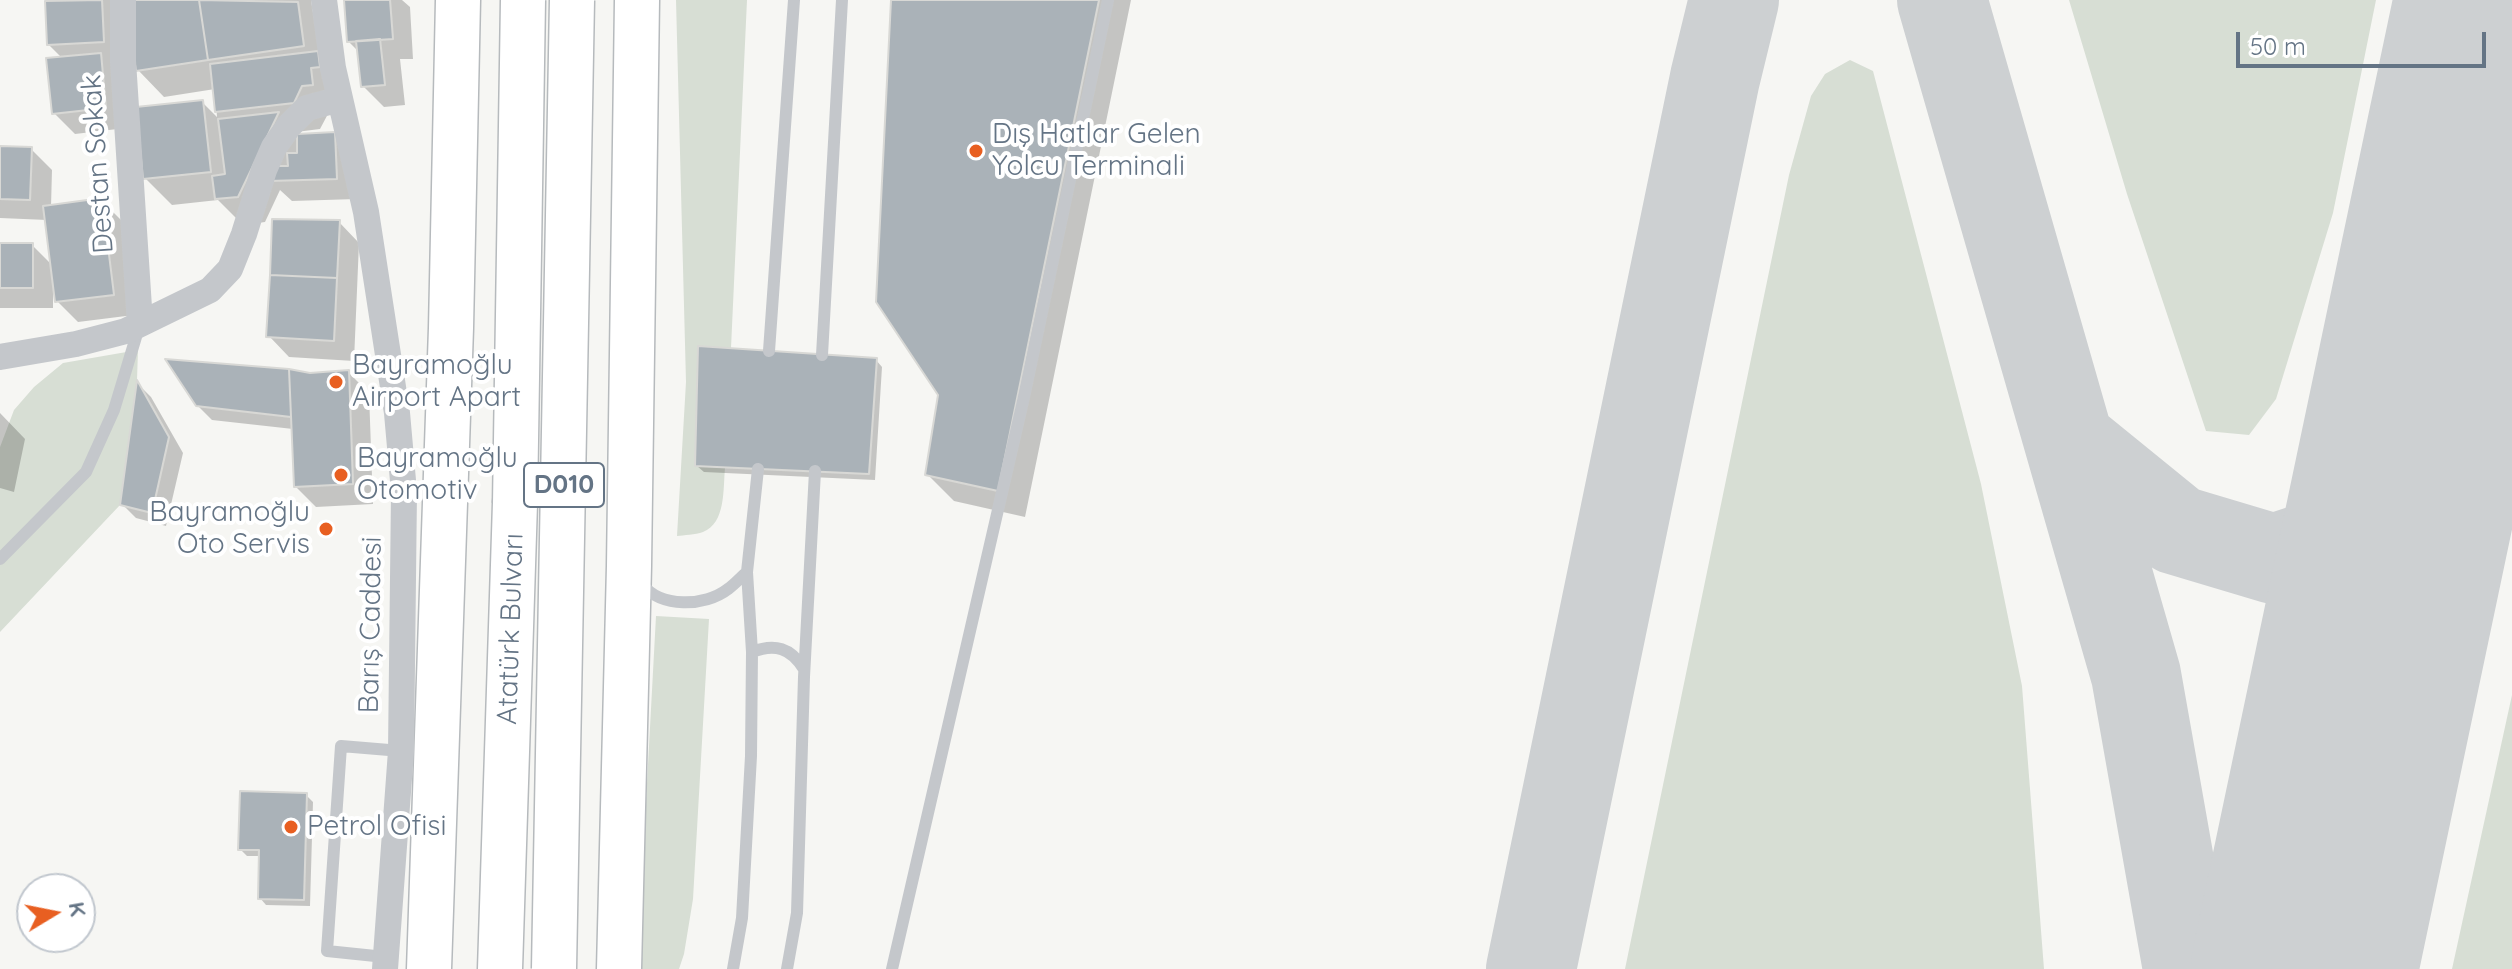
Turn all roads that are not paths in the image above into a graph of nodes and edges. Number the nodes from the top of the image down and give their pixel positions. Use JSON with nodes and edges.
{"nodes":[{"id":1,"x":123,"y":0,"type":"edge"},
{"id":2,"x":324,"y":0,"type":"edge"},
{"id":3,"x":458,"y":0,"type":"edge"},
{"id":4,"x":523,"y":0,"type":"edge"},
{"id":5,"x":572,"y":0,"type":"edge"},
{"id":6,"x":637,"y":0,"type":"edge"},
{"id":7,"x":794,"y":0,"type":"edge"},
{"id":8,"x":842,"y":0,"type":"edge"},
{"id":9,"x":1108,"y":0,"type":"edge"},
{"id":10,"x":340,"y":99,"type":"junction"},
{"id":11,"x":140,"y":323,"type":"junction"},
{"id":12,"x":769,"y":351,"type":"dead end"},
{"id":13,"x":822,"y":355,"type":"dead end"},
{"id":14,"x":0,"y":357,"type":"edge"},
{"id":15,"x":758,"y":469,"type":"dead end"},
{"id":16,"x":815,"y":471,"type":"dead end"},
{"id":17,"x":0,"y":559,"type":"edge"},
{"id":18,"x":629,"y":566,"type":"junction"},
{"id":19,"x":747,"y":572,"type":"junction"},
{"id":20,"x":752,"y":652,"type":"junction"},
{"id":21,"x":804,"y":669,"type":"junction"},
{"id":22,"x":401,"y":751,"type":"junction"},
{"id":23,"x":385,"y":963,"type":"edge"},
{"id":24,"x":429,"y":969,"type":"edge"},
{"id":25,"x":500,"y":969,"type":"edge"},
{"id":26,"x":554,"y":969,"type":"edge"},
{"id":27,"x":619,"y":969,"type":"edge"},
{"id":28,"x":733,"y":969,"type":"edge"},
{"id":29,"x":787,"y":969,"type":"edge"},
{"id":30,"x":892,"y":969,"type":"edge"}],
"edges":[{"from":1,"to":11,"type":"street","name":"Destan Sokak"},
{"from":2,"to":10,"type":"street","name":"Barış Caddesi"},
{"from":3,"to":24,"type":"highway"},
{"from":4,"to":25,"type":"highway","name":"Atatürk Bulvarı","number":"D010","bridge":true},
{"from":5,"to":26,"type":"highway","name":"Atatürk Bulvarı","number":"D010","bridge":true},
{"from":6,"to":18,"type":"highway"},
{"from":7,"to":12,"type":"lane"},
{"from":8,"to":13,"type":"lane"},
{"from":9,"to":30,"type":"lane"},
{"from":10,"to":11,"type":"street"},
{"from":10,"to":22,"type":"street","name":"Barış Caddesi"},
{"from":11,"to":14,"type":"street"},
{"from":11,"to":17,"type":"lane"},
{"from":15,"to":19,"type":"lane"},
{"from":16,"to":21,"type":"lane"},
{"from":18,"to":19,"type":"lane"},
{"from":18,"to":27,"type":"highway"},
{"from":19,"to":20,"type":"lane"},
{"from":20,"to":21,"type":"lane"},
{"from":20,"to":28,"type":"lane"},
{"from":21,"to":29,"type":"lane"},
{"from":22,"to":23,"type":"street","name":"Barış Caddesi"},
{"from":22,"to":23,"type":"lane"}]}
